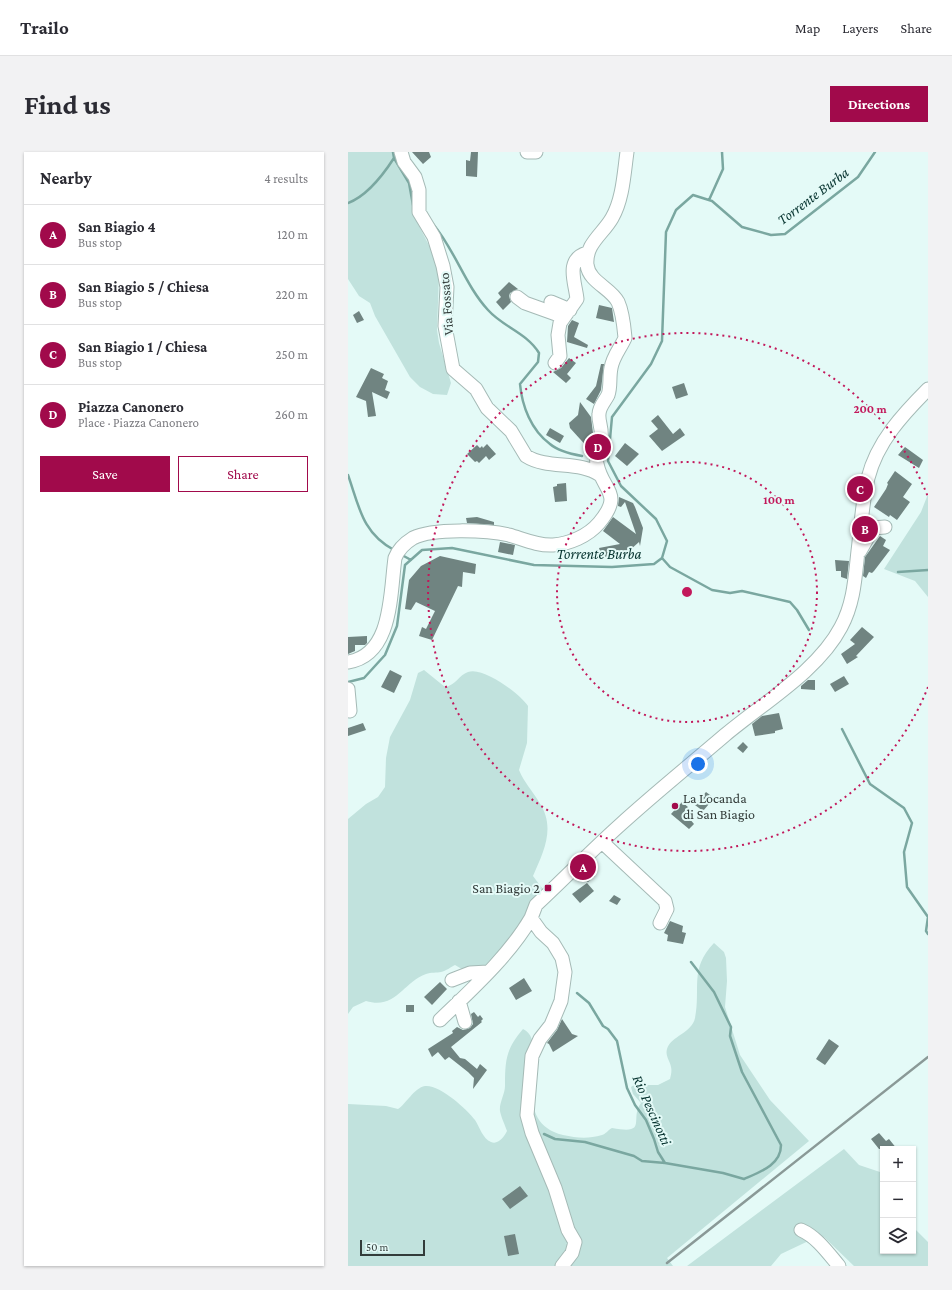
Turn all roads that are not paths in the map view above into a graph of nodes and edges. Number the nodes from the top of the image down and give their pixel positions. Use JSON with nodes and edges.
{"nodes":[{"id":1,"x":401,"y":152,"type":"edge"},
{"id":2,"x":527,"y":152,"type":"edge"},
{"id":3,"x":536,"y":152,"type":"edge"},
{"id":4,"x":628,"y":152,"type":"edge"},
{"id":5,"x":587,"y":253,"type":"junction"},
{"id":6,"x":517,"y":297,"type":"dead end"},
{"id":7,"x":551,"y":302,"type":"dead end"},
{"id":8,"x":567,"y":314,"type":"junction"},
{"id":9,"x":555,"y":363,"type":"dead end"},
{"id":10,"x":928,"y":389,"type":"edge"},
{"id":11,"x":601,"y":476,"type":"junction"},
{"id":12,"x":885,"y":527,"type":"dead end"},
{"id":13,"x":858,"y":556,"type":"junction"},
{"id":14,"x":348,"y":662,"type":"edge"},
{"id":15,"x":348,"y":690,"type":"edge"},
{"id":16,"x":350,"y":711,"type":"dead end"},
{"id":17,"x":602,"y":842,"type":"junction"},
{"id":18,"x":531,"y":918,"type":"junction"},
{"id":19,"x":660,"y":923,"type":"dead end"},
{"id":20,"x":488,"y":972,"type":"junction"},
{"id":21,"x":452,"y":980,"type":"dead end"},
{"id":22,"x":459,"y":1001,"type":"junction"},
{"id":23,"x":440,"y":1020,"type":"dead end"},
{"id":24,"x":465,"y":1022,"type":"dead end"},
{"id":25,"x":802,"y":1230,"type":"dead end"},
{"id":26,"x":562,"y":1266,"type":"edge"},
{"id":27,"x":839,"y":1266,"type":"edge"}],
"edges":[{"from":1,"to":11,"type":"street","name":"Via Fossato"},
{"from":2,"to":3,"type":"street"},
{"from":4,"to":5,"type":"street"},
{"from":5,"to":8,"type":"street"},
{"from":5,"to":11,"type":"street"},
{"from":6,"to":8,"type":"street"},
{"from":7,"to":8,"type":"street"},
{"from":8,"to":9,"type":"street"},
{"from":10,"to":13,"type":"street"},
{"from":11,"to":14,"type":"street"},
{"from":12,"to":13,"type":"street"},
{"from":13,"to":17,"type":"street"},
{"from":15,"to":16,"type":"street"},
{"from":17,"to":18,"type":"street"},
{"from":17,"to":19,"type":"street"},
{"from":18,"to":20,"type":"street"},
{"from":18,"to":26,"type":"street"},
{"from":20,"to":21,"type":"street"},
{"from":20,"to":22,"type":"street"},
{"from":22,"to":23,"type":"street"},
{"from":22,"to":24,"type":"street"},
{"from":25,"to":27,"type":"street"}]}
